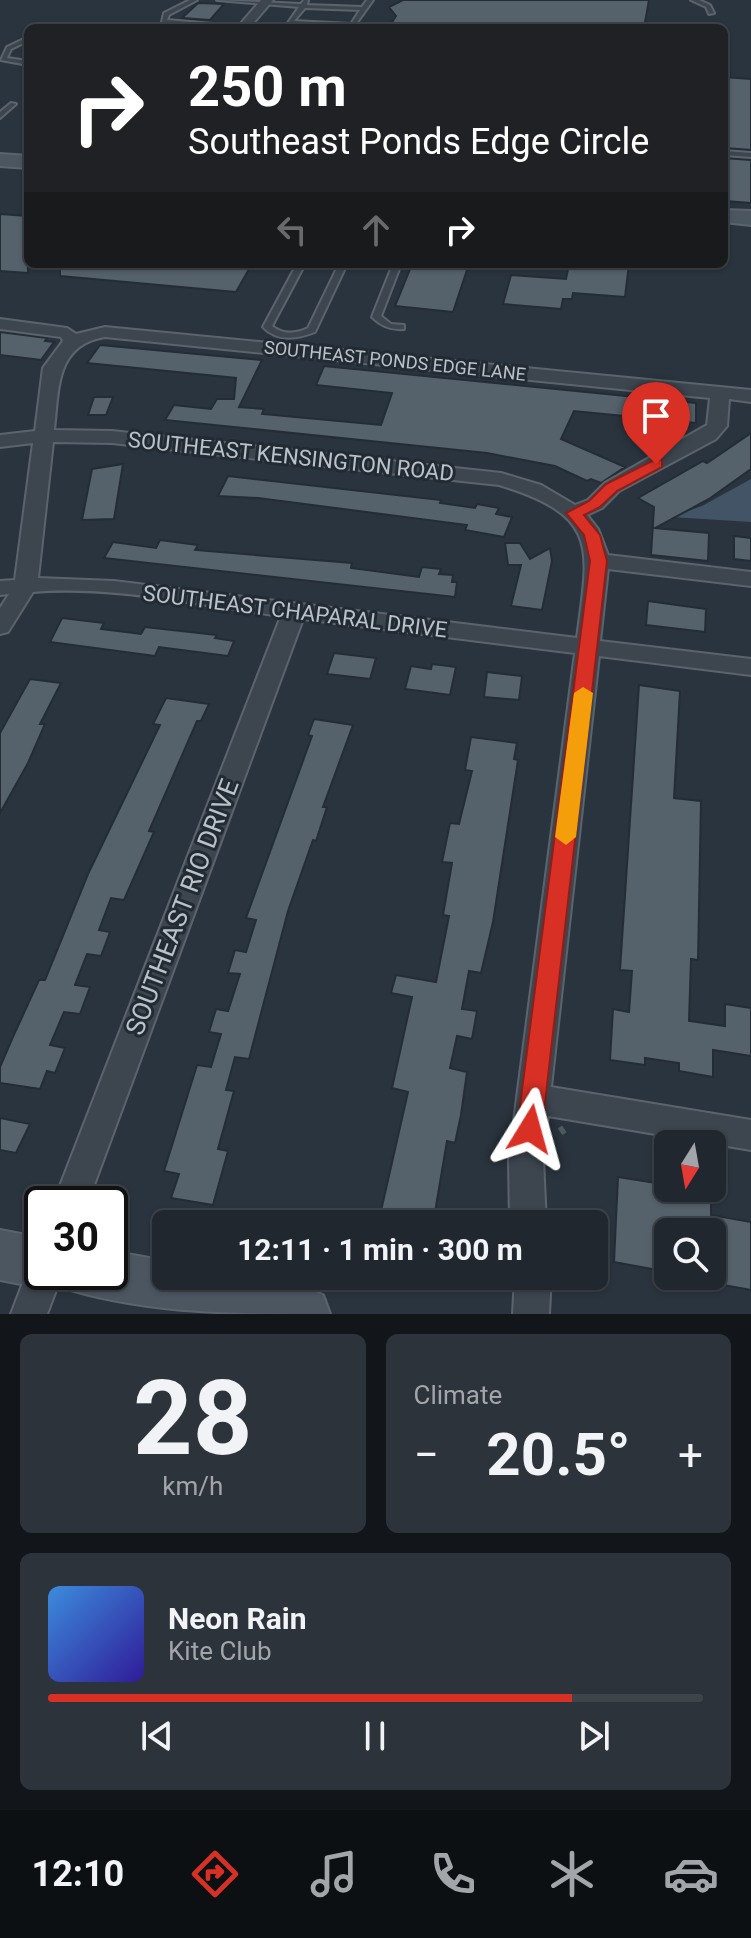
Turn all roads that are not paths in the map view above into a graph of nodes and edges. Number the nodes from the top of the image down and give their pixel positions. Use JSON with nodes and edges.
{"nodes":[{"id":1,"x":194,"y":0,"type":"edge"},
{"id":2,"x":220,"y":0,"type":"edge"},
{"id":3,"x":370,"y":0,"type":"edge"},
{"id":4,"x":694,"y":0,"type":"edge"},
{"id":5,"x":265,"y":2,"type":"edge"},
{"id":6,"x":305,"y":3,"type":"edge"},
{"id":7,"x":364,"y":9,"type":"junction"},
{"id":8,"x":711,"y":13,"type":"dead end"},
{"id":9,"x":208,"y":24,"type":"edge"},
{"id":10,"x":247,"y":24,"type":"edge"},
{"id":11,"x":314,"y":24,"type":"edge"},
{"id":12,"x":353,"y":24,"type":"edge"},
{"id":13,"x":24,"y":41,"type":"edge"},
{"id":14,"x":24,"y":62,"type":"edge"},
{"id":15,"x":13,"y":104,"type":"dead end"},
{"id":16,"x":0,"y":116,"type":"edge"},
{"id":17,"x":728,"y":153,"type":"edge"},
{"id":18,"x":751,"y":155,"type":"edge"},
{"id":19,"x":0,"y":160,"type":"edge"},
{"id":20,"x":24,"y":162,"type":"edge"},
{"id":21,"x":728,"y":216,"type":"edge"},
{"id":22,"x":751,"y":218,"type":"edge"},
{"id":23,"x":299,"y":268,"type":"edge"},
{"id":24,"x":341,"y":268,"type":"edge"},
{"id":25,"x":395,"y":268,"type":"edge"},
{"id":26,"x":0,"y":324,"type":"edge"},
{"id":27,"x":401,"y":327,"type":"dead end"},
{"id":28,"x":71,"y":340,"type":"junction"},
{"id":29,"x":720,"y":394,"type":"junction"},
{"id":30,"x":751,"y":396,"type":"edge"},
{"id":31,"x":45,"y":436,"type":"junction"},
{"id":32,"x":0,"y":441,"type":"edge"},
{"id":33,"x":574,"y":513,"type":"junction"},
{"id":34,"x":598,"y":561,"type":"junction"},
{"id":35,"x":751,"y":579,"type":"edge"},
{"id":36,"x":26,"y":585,"type":"junction"},
{"id":37,"x":0,"y":588,"type":"edge"},
{"id":38,"x":294,"y":611,"type":"junction"},
{"id":39,"x":0,"y":627,"type":"edge"},
{"id":40,"x":589,"y":648,"type":"junction"},
{"id":41,"x":751,"y":667,"type":"edge"},
{"id":42,"x":534,"y":1099,"type":"junction"},
{"id":43,"x":751,"y":1135,"type":"edge"},
{"id":44,"x":77,"y":1186,"type":"edge"},
{"id":45,"x":528,"y":1210,"type":"edge"},
{"id":46,"x":0,"y":1255,"type":"edge"},
{"id":47,"x":24,"y":1260,"type":"edge"},
{"id":48,"x":128,"y":1280,"type":"edge"},
{"id":49,"x":38,"y":1290,"type":"edge"},
{"id":50,"x":532,"y":1290,"type":"edge"},
{"id":51,"x":29,"y":1314,"type":"edge"},
{"id":52,"x":304,"y":1314,"type":"edge"},
{"id":53,"x":531,"y":1314,"type":"edge"}],
"edges":[{"from":1,"to":9,"type":"lane"},
{"from":2,"to":5,"type":"lane"},
{"from":3,"to":7,"type":"lane"},
{"from":4,"to":8,"type":"lane"},
{"from":5,"to":6,"type":"lane"},
{"from":5,"to":10,"type":"street"},
{"from":6,"to":7,"type":"lane"},
{"from":6,"to":11,"type":"lane"},
{"from":7,"to":12,"type":"lane"},
{"from":13,"to":14,"type":"lane"},
{"from":15,"to":16,"type":"lane"},
{"from":17,"to":18,"type":"lane"},
{"from":19,"to":20,"type":"street"},
{"from":21,"to":22,"type":"street"},
{"from":23,"to":24,"type":"lane"},
{"from":25,"to":27,"type":"lane"},
{"from":26,"to":28,"type":"street","name":"SOUTHEAST PONDS EDGE LANE"},
{"from":28,"to":29,"type":"street","name":"SOUTHEAST PONDS EDGE LANE"},
{"from":28,"to":31,"type":"street"},
{"from":29,"to":30,"type":"street","name":"SOUTHEAST PONDS EDGE LANE"},
{"from":29,"to":33,"type":"street"},
{"from":31,"to":32,"type":"street","name":"SOUTHEAST KENSINGTON ROAD"},
{"from":31,"to":33,"type":"street","name":"SOUTHEAST KENSINGTON ROAD"},
{"from":31,"to":36,"type":"street"},
{"from":33,"to":34,"type":"street"},
{"from":34,"to":35,"type":"street"},
{"from":34,"to":40,"type":"street"},
{"from":36,"to":37,"type":"street","name":"SOUTHEAST CHAPARAL DRIVE"},
{"from":36,"to":38,"type":"street","name":"SOUTHEAST CHAPARAL DRIVE"},
{"from":36,"to":39,"type":"street"},
{"from":38,"to":40,"type":"street","name":"SOUTHEAST CHAPARAL DRIVE"},
{"from":38,"to":44,"type":"street","name":"SOUTHEAST RIO DRIVE"},
{"from":40,"to":41,"type":"street","name":"SOUTHEAST CHAPARAL DRIVE"},
{"from":40,"to":42,"type":"street"},
{"from":42,"to":43,"type":"street"},
{"from":42,"to":45,"type":"street"},
{"from":46,"to":47,"type":"street"},
{"from":48,"to":52,"type":"street"},
{"from":49,"to":51,"type":"street"},
{"from":50,"to":53,"type":"street"}]}
